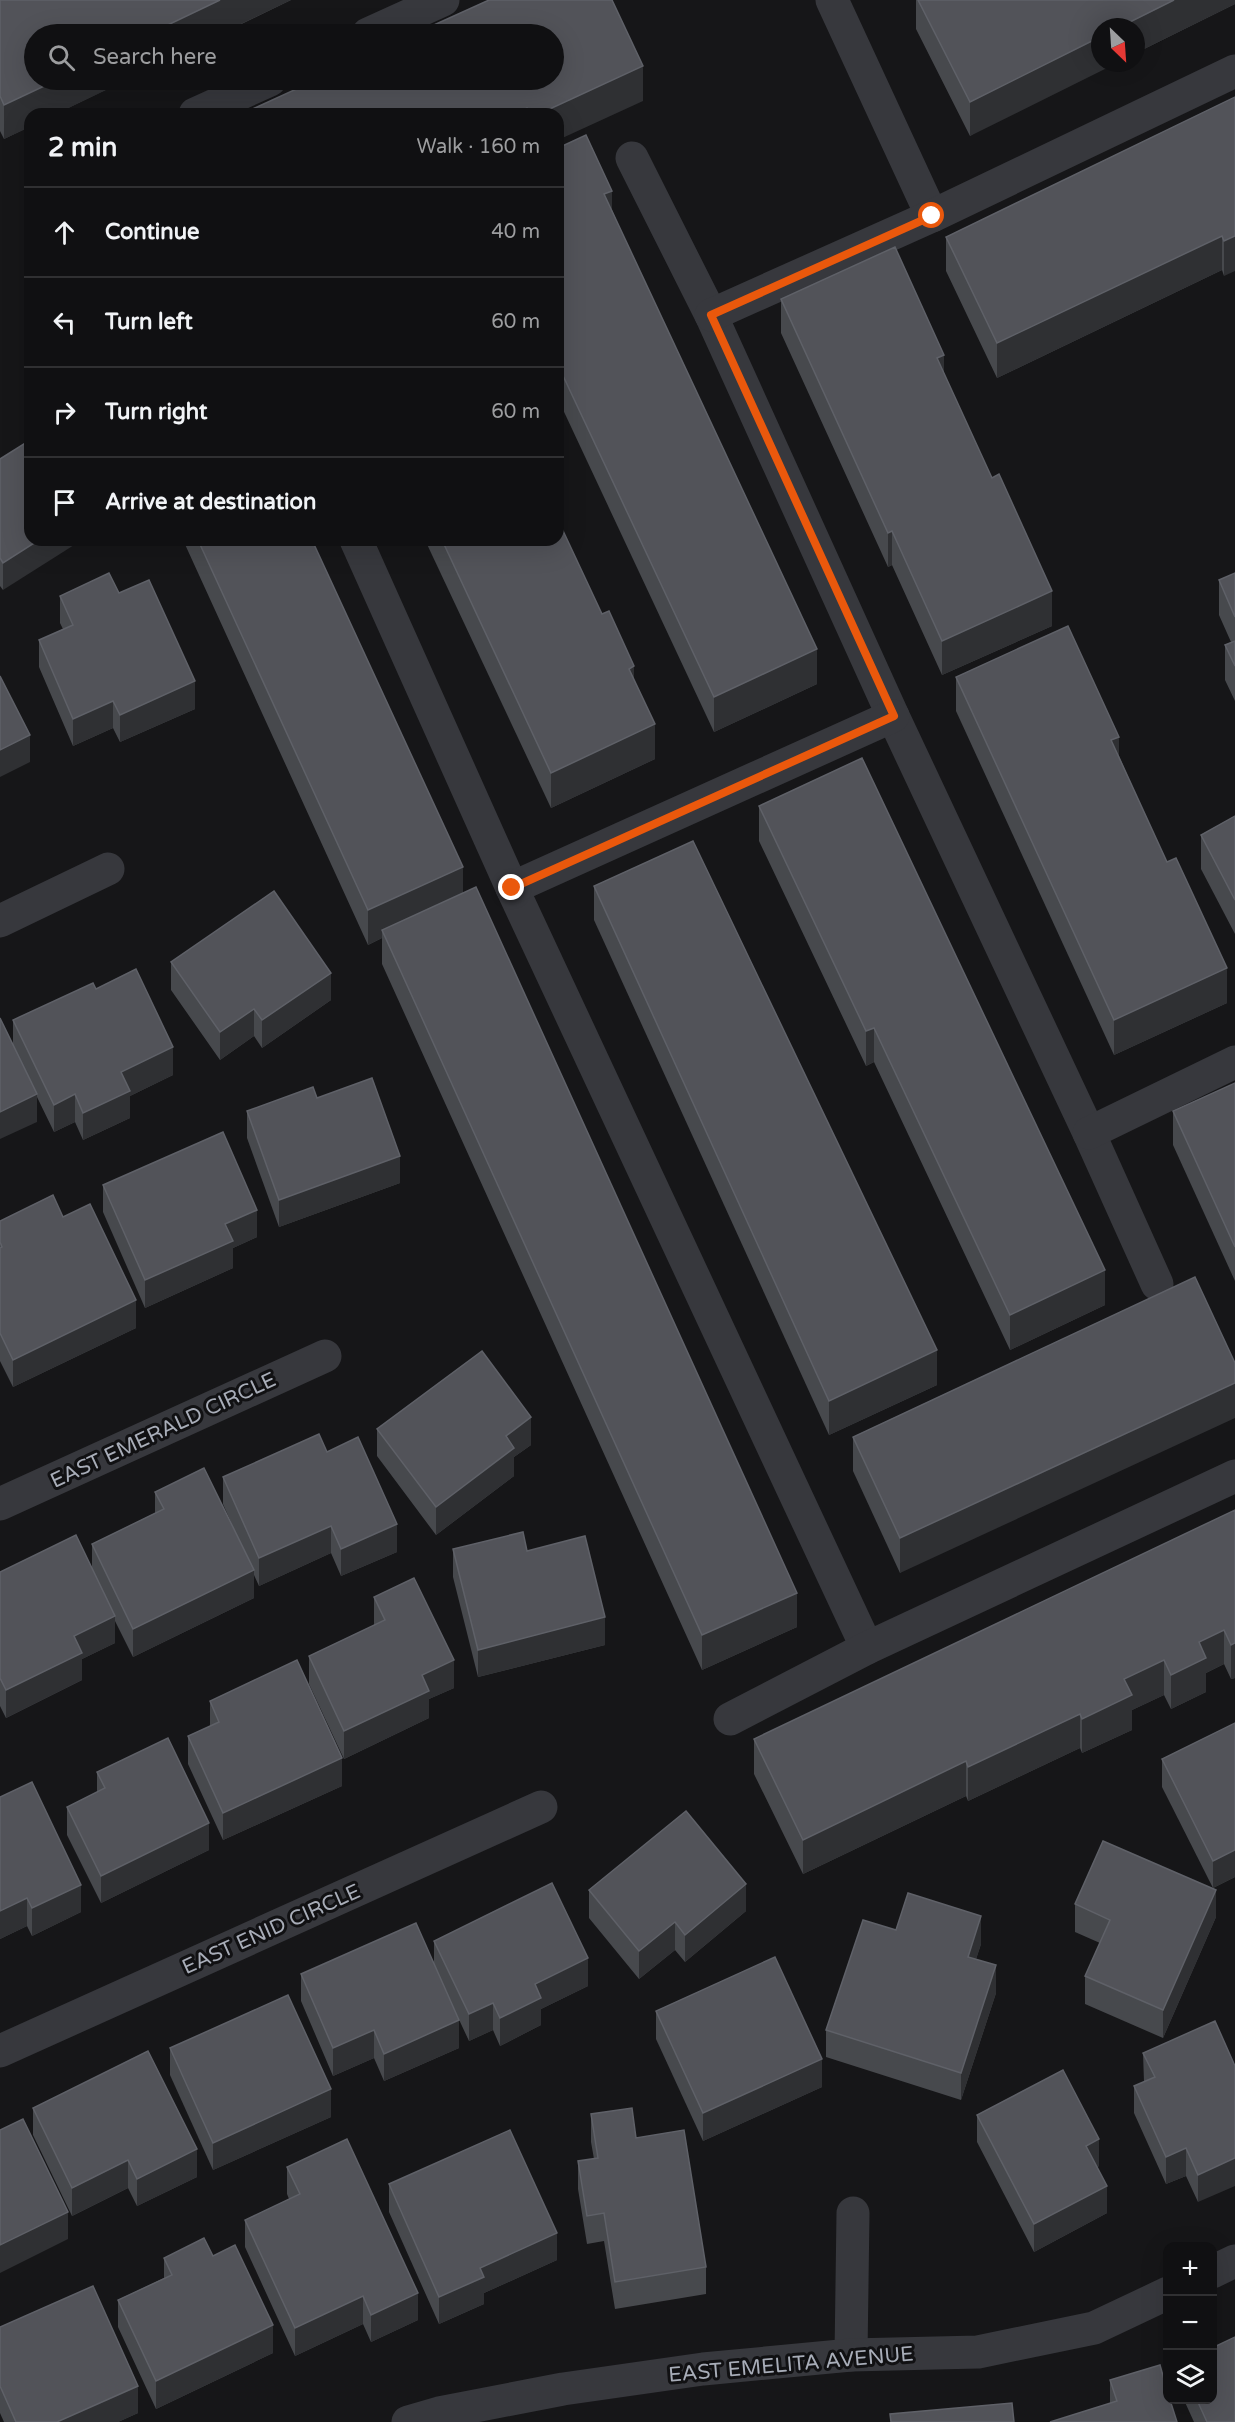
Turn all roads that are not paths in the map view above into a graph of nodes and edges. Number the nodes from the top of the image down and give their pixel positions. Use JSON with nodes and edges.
{"nodes":[{"id":1,"x":443,"y":0,"type":"edge"},
{"id":2,"x":832,"y":0,"type":"edge"},
{"id":3,"x":390,"y":24,"type":"edge"},
{"id":4,"x":1235,"y":71,"type":"edge"},
{"id":5,"x":248,"y":90,"type":"edge"},
{"id":6,"x":208,"y":108,"type":"edge"},
{"id":7,"x":632,"y":158,"type":"dead end"},
{"id":8,"x":932,"y":216,"type":"junction"},
{"id":9,"x":711,"y":315,"type":"junction"},
{"id":10,"x":359,"y":546,"type":"edge"},
{"id":11,"x":894,"y":716,"type":"junction"},
{"id":12,"x":108,"y":870,"type":"dead end"},
{"id":13,"x":512,"y":888,"type":"junction"},
{"id":14,"x":0,"y":921,"type":"edge"},
{"id":15,"x":1235,"y":1062,"type":"edge"},
{"id":16,"x":1089,"y":1132,"type":"junction"},
{"id":17,"x":1157,"y":1284,"type":"dead end"},
{"id":18,"x":325,"y":1356,"type":"dead end"},
{"id":19,"x":1235,"y":1476,"type":"edge"},
{"id":20,"x":0,"y":1504,"type":"edge"},
{"id":21,"x":867,"y":1648,"type":"junction"},
{"id":22,"x":730,"y":1719,"type":"dead end"},
{"id":23,"x":542,"y":1807,"type":"dead end"},
{"id":24,"x":0,"y":2051,"type":"edge"},
{"id":25,"x":854,"y":2213,"type":"dead end"},
{"id":26,"x":1235,"y":2261,"type":"edge"},
{"id":27,"x":1217,"y":2270,"type":"edge"},
{"id":28,"x":1163,"y":2295,"type":"edge"},
{"id":29,"x":851,"y":2355,"type":"junction"},
{"id":30,"x":408,"y":2422,"type":"edge"}],
"edges":[{"from":1,"to":3,"type":"street"},
{"from":2,"to":8,"type":"street"},
{"from":4,"to":8,"type":"street"},
{"from":5,"to":6,"type":"street"},
{"from":7,"to":9,"type":"street"},
{"from":8,"to":9,"type":"street"},
{"from":9,"to":11,"type":"street"},
{"from":10,"to":13,"type":"street"},
{"from":11,"to":13,"type":"street"},
{"from":11,"to":16,"type":"street"},
{"from":12,"to":14,"type":"street"},
{"from":13,"to":21,"type":"street"},
{"from":15,"to":16,"type":"street"},
{"from":16,"to":17,"type":"street"},
{"from":18,"to":20,"type":"street","name":"EAST EMERALD CIRCLE"},
{"from":19,"to":21,"type":"street"},
{"from":21,"to":22,"type":"street"},
{"from":23,"to":24,"type":"street","name":"EAST ENID CIRCLE"},
{"from":25,"to":29,"type":"street"},
{"from":26,"to":27,"type":"street"},
{"from":28,"to":29,"type":"street","name":"EAST EMELITA AVENUE"},
{"from":29,"to":30,"type":"street","name":"EAST EMELITA AVENUE"}]}
